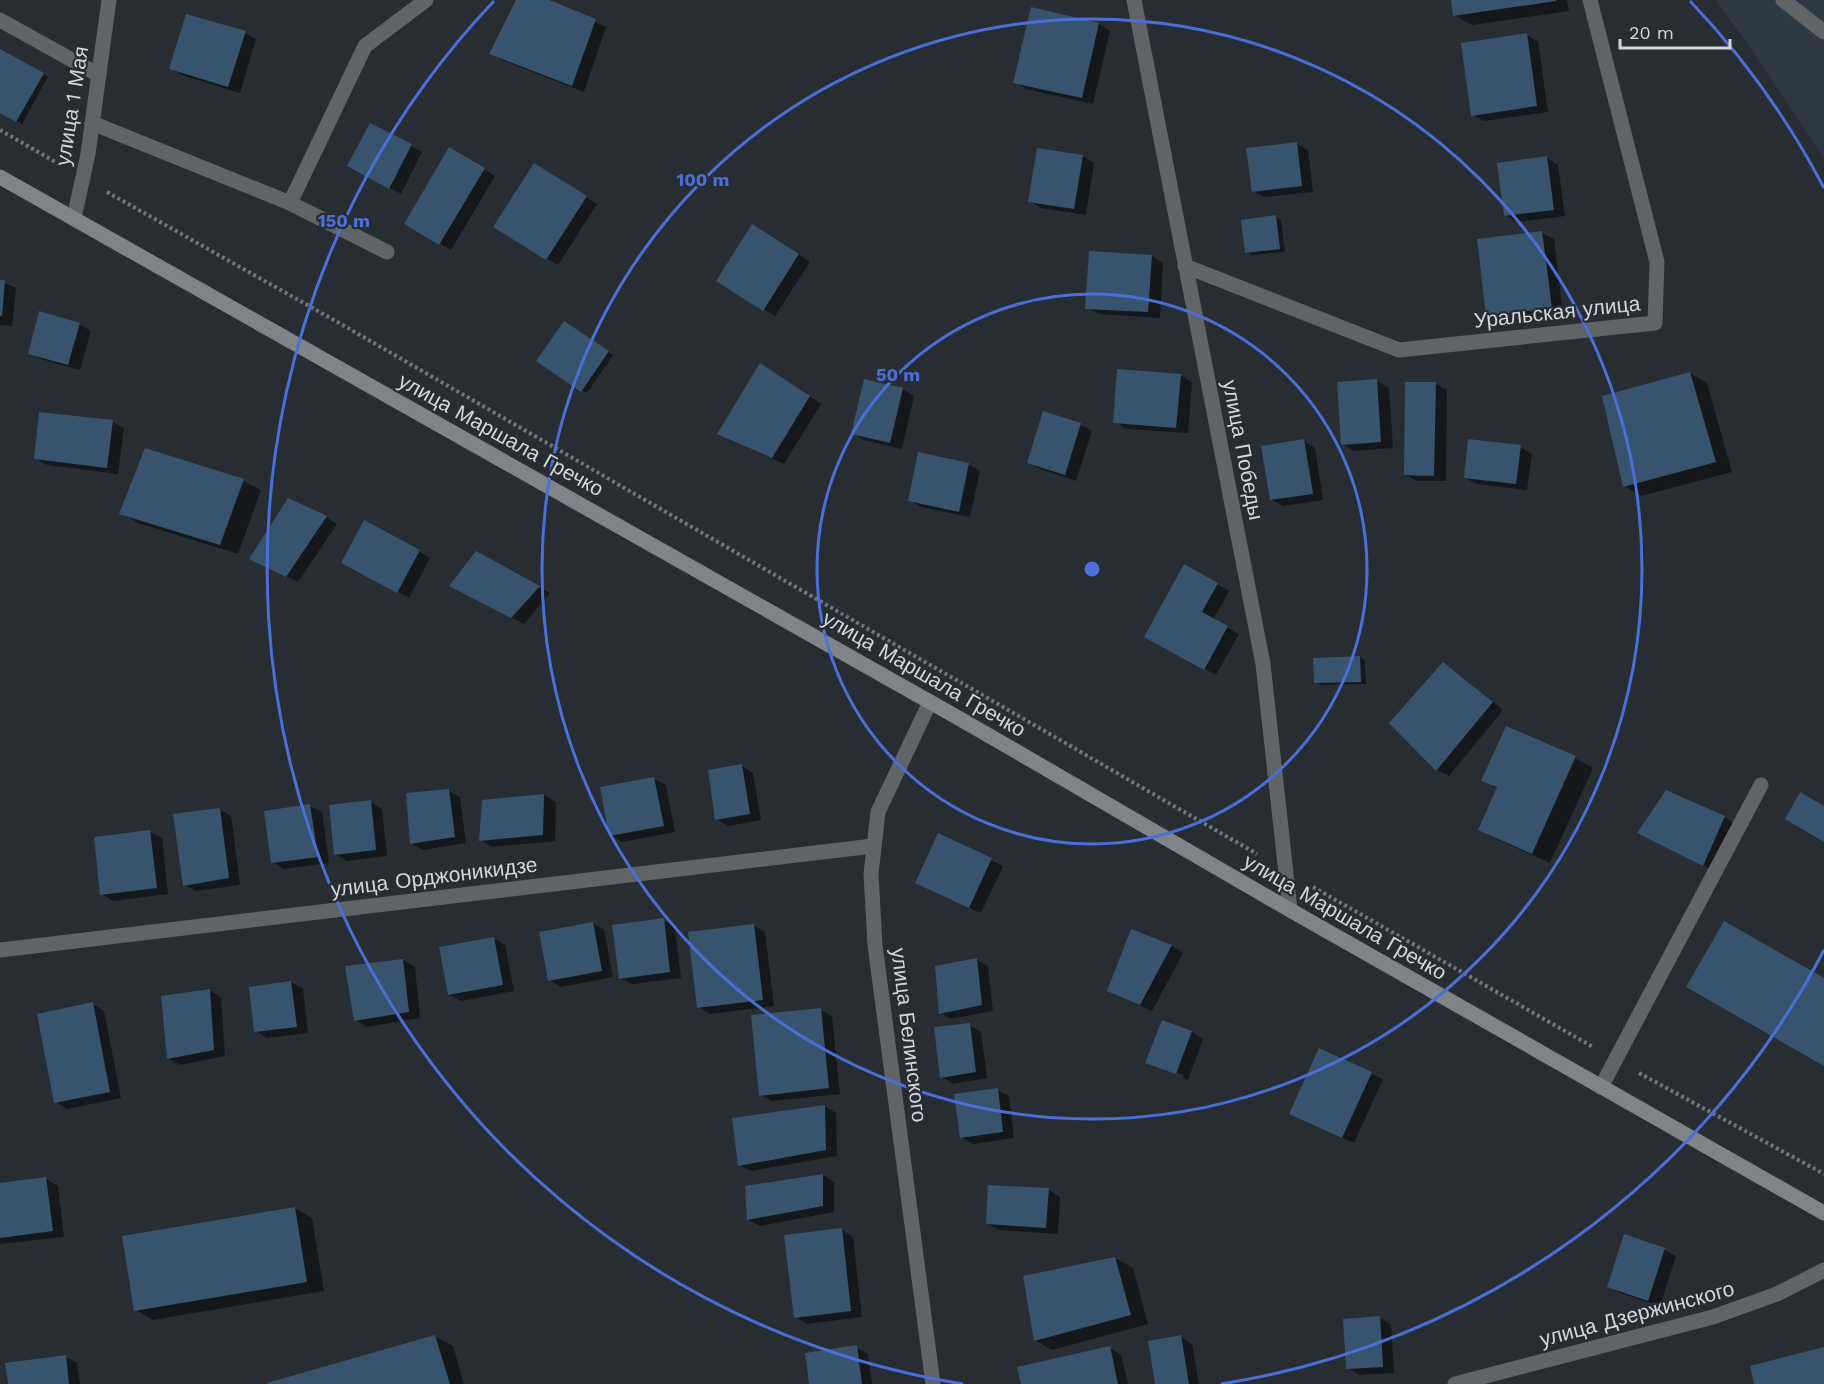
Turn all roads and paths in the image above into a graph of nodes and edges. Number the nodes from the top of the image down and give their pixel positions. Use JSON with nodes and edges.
{"nodes":[{"id":1,"x":109,"y":0,"type":"edge"},
{"id":2,"x":426,"y":0,"type":"edge"},
{"id":3,"x":1134,"y":0,"type":"edge"},
{"id":4,"x":1590,"y":0,"type":"edge"},
{"id":5,"x":1783,"y":0,"type":"edge"},
{"id":6,"x":0,"y":20,"type":"edge"},
{"id":7,"x":1824,"y":32,"type":"edge"},
{"id":8,"x":99,"y":75,"type":"junction"},
{"id":9,"x":92,"y":123,"type":"junction"},
{"id":10,"x":0,"y":130,"type":"edge"},
{"id":11,"x":0,"y":177,"type":"edge"},
{"id":12,"x":82,"y":179,"type":"junction"},
{"id":13,"x":290,"y":203,"type":"junction"},
{"id":14,"x":74,"y":218,"type":"junction"},
{"id":15,"x":387,"y":252,"type":"dead end"},
{"id":16,"x":1185,"y":266,"type":"junction"},
{"id":17,"x":930,"y":702,"type":"junction"},
{"id":18,"x":1761,"y":785,"type":"dead end"},
{"id":19,"x":873,"y":846,"type":"junction"},
{"id":20,"x":1286,"y":871,"type":"junction"},
{"id":21,"x":1290,"y":910,"type":"junction"},
{"id":22,"x":0,"y":950,"type":"edge"},
{"id":23,"x":1615,"y":1060,"type":"junction"},
{"id":24,"x":1601,"y":1087,"type":"junction"},
{"id":25,"x":1824,"y":1174,"type":"edge"},
{"id":26,"x":1824,"y":1213,"type":"edge"},
{"id":27,"x":1824,"y":1270,"type":"edge"},
{"id":28,"x":933,"y":1384,"type":"edge"},
{"id":29,"x":1455,"y":1384,"type":"edge"}],
"edges":[{"from":1,"to":8,"type":"street","name":"улица 1 Мая"},
{"from":2,"to":13,"type":"street"},
{"from":3,"to":16,"type":"street","name":"улица Победы"},
{"from":4,"to":16,"type":"street","name":"Уральская улица"},
{"from":5,"to":7,"type":"street"},
{"from":6,"to":8,"type":"street"},
{"from":8,"to":9,"type":"street","name":"улица 1 Мая"},
{"from":9,"to":12,"type":"street","name":"улица 1 Мая"},
{"from":9,"to":13,"type":"street"},
{"from":10,"to":12,"type":"path"},
{"from":11,"to":14,"type":"main road","name":"улица Маршала Гречко"},
{"from":12,"to":14,"type":"street","name":"улица 1 Мая"},
{"from":12,"to":20,"type":"path"},
{"from":13,"to":15,"type":"street"},
{"from":14,"to":17,"type":"main road","name":"улица Маршала Гречко"},
{"from":16,"to":20,"type":"street","name":"улица Победы"},
{"from":17,"to":19,"type":"street","name":"улица Белинского"},
{"from":17,"to":21,"type":"main road","name":"улица Маршала Гречко"},
{"from":18,"to":23,"type":"street"},
{"from":19,"to":22,"type":"street","name":"улица Орджоникидзе"},
{"from":19,"to":28,"type":"street","name":"улица Белинского"},
{"from":20,"to":21,"type":"street","name":"улица Победы"},
{"from":20,"to":23,"type":"path"},
{"from":21,"to":24,"type":"main road","name":"улица Маршала Гречко"},
{"from":23,"to":24,"type":"street"},
{"from":23,"to":25,"type":"path"},
{"from":24,"to":26,"type":"main road","name":"улица Маршала Гречко"},
{"from":27,"to":29,"type":"street","name":"улица Дзержинского"}]}
